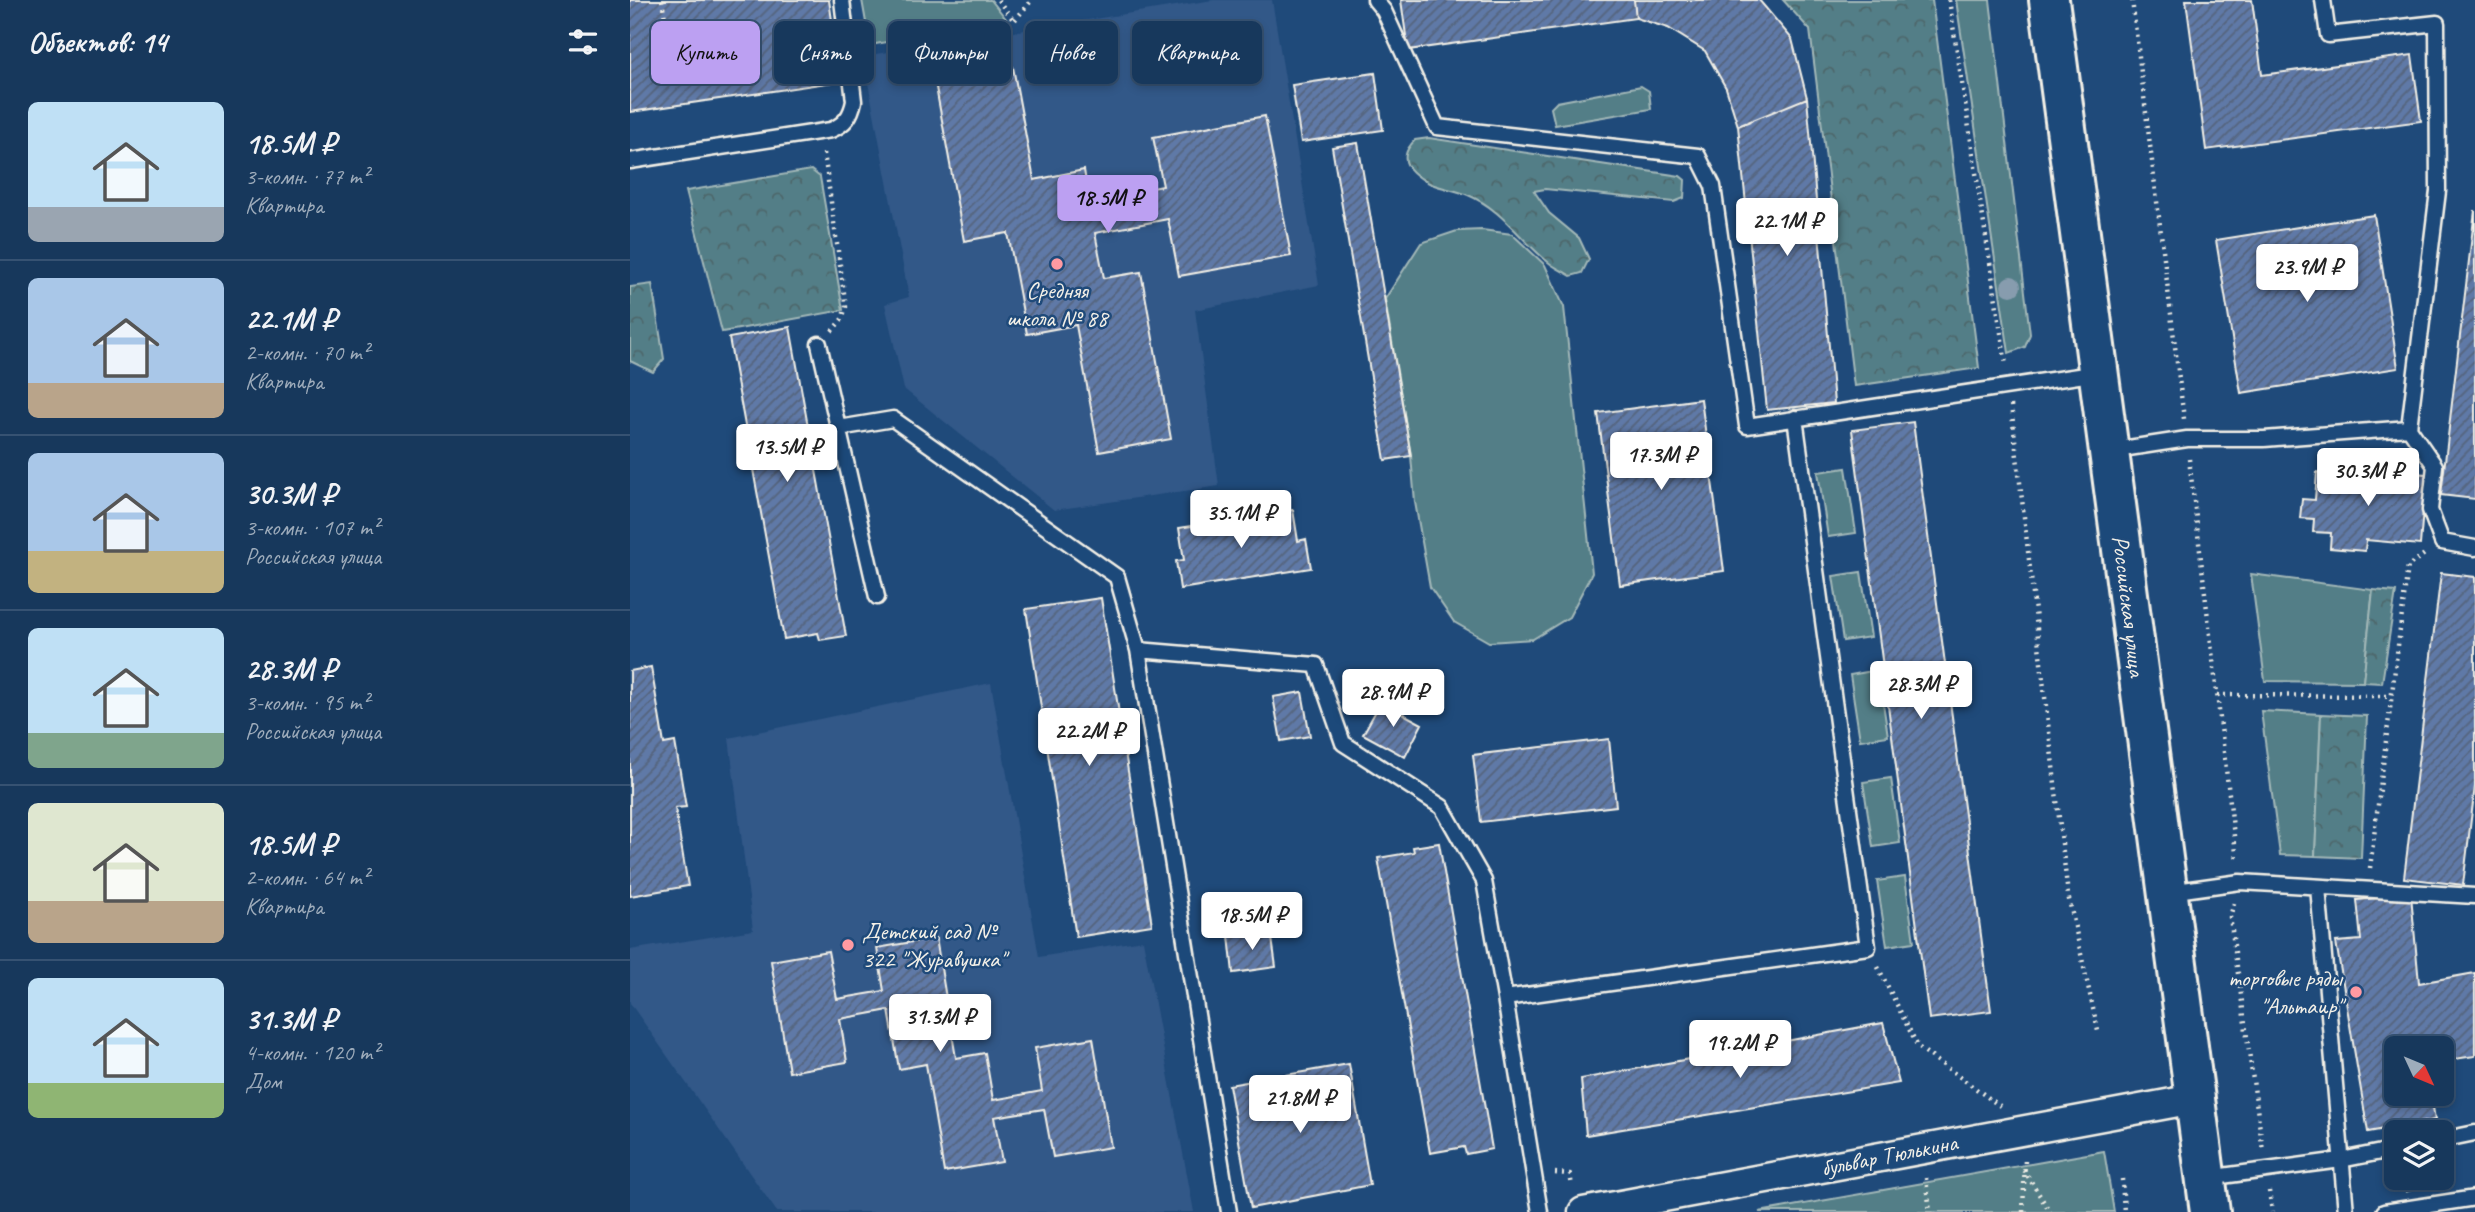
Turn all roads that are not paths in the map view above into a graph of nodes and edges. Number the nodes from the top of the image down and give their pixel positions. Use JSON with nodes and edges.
{"nodes":[{"id":1,"x":842,"y":0,"type":"edge"},
{"id":2,"x":1375,"y":0,"type":"edge"},
{"id":3,"x":2049,"y":0,"type":"edge"},
{"id":4,"x":2323,"y":0,"type":"edge"},
{"id":5,"x":630,"y":161,"type":"edge"},
{"id":6,"x":819,"y":344,"type":"road end"},
{"id":7,"x":2099,"y":373,"type":"junction"},
{"id":8,"x":1795,"y":418,"type":"junction"},
{"id":9,"x":839,"y":428,"type":"junction"},
{"id":10,"x":2409,"y":428,"type":"junction"},
{"id":11,"x":2109,"y":452,"type":"junction"},
{"id":12,"x":2475,"y":548,"type":"edge"},
{"id":13,"x":877,"y":597,"type":"dead end"},
{"id":14,"x":1138,"y":650,"type":"junction"},
{"id":15,"x":2318,"y":887,"type":"junction"},
{"id":16,"x":2167,"y":892,"type":"junction"},
{"id":17,"x":2475,"y":896,"type":"edge"},
{"id":18,"x":1505,"y":998,"type":"junction"},
{"id":19,"x":2194,"y":1099,"type":"junction"},
{"id":20,"x":2475,"y":1133,"type":"edge"},
{"id":21,"x":2454,"y":1137,"type":"edge"},
{"id":22,"x":2384,"y":1151,"type":"edge"},
{"id":23,"x":2341,"y":1160,"type":"junction"},
{"id":24,"x":2208,"y":1195,"type":"edge"},
{"id":25,"x":2475,"y":1198,"type":"edge"},
{"id":26,"x":1578,"y":1199,"type":"edge"},
{"id":27,"x":1229,"y":1212,"type":"edge"},
{"id":28,"x":1540,"y":1212,"type":"edge"},
{"id":29,"x":2346,"y":1212,"type":"edge"},
{"id":30,"x":2384,"y":1212,"type":"edge"}],
"edges":[{"from":1,"to":5,"type":"lane"},
{"from":2,"to":8,"type":"lane"},
{"from":3,"to":7,"type":"main road","name":"Российская улица"},
{"from":4,"to":10,"type":"lane"},
{"from":6,"to":9,"type":"lane"},
{"from":7,"to":8,"type":"lane"},
{"from":7,"to":11,"type":"main road","name":"Российская улица"},
{"from":8,"to":18,"type":"lane"},
{"from":9,"to":13,"type":"lane"},
{"from":9,"to":14,"type":"lane"},
{"from":10,"to":11,"type":"lane"},
{"from":10,"to":12,"type":"lane"},
{"from":11,"to":16,"type":"main road","name":"Российская улица"},
{"from":14,"to":18,"type":"lane"},
{"from":14,"to":27,"type":"lane"},
{"from":15,"to":16,"type":"lane"},
{"from":15,"to":17,"type":"lane"},
{"from":15,"to":23,"type":"lane"},
{"from":16,"to":19,"type":"main road","name":"Российская улица"},
{"from":18,"to":28,"type":"lane"},
{"from":19,"to":24,"type":"main road","name":"Российская улица"},
{"from":19,"to":26,"type":"street","name":"бульвар Тюлькина"},
{"from":20,"to":21,"type":"lane"},
{"from":22,"to":23,"type":"lane"},
{"from":23,"to":24,"type":"lane"},
{"from":23,"to":29,"type":"lane"},
{"from":25,"to":30,"type":"lane"}]}
